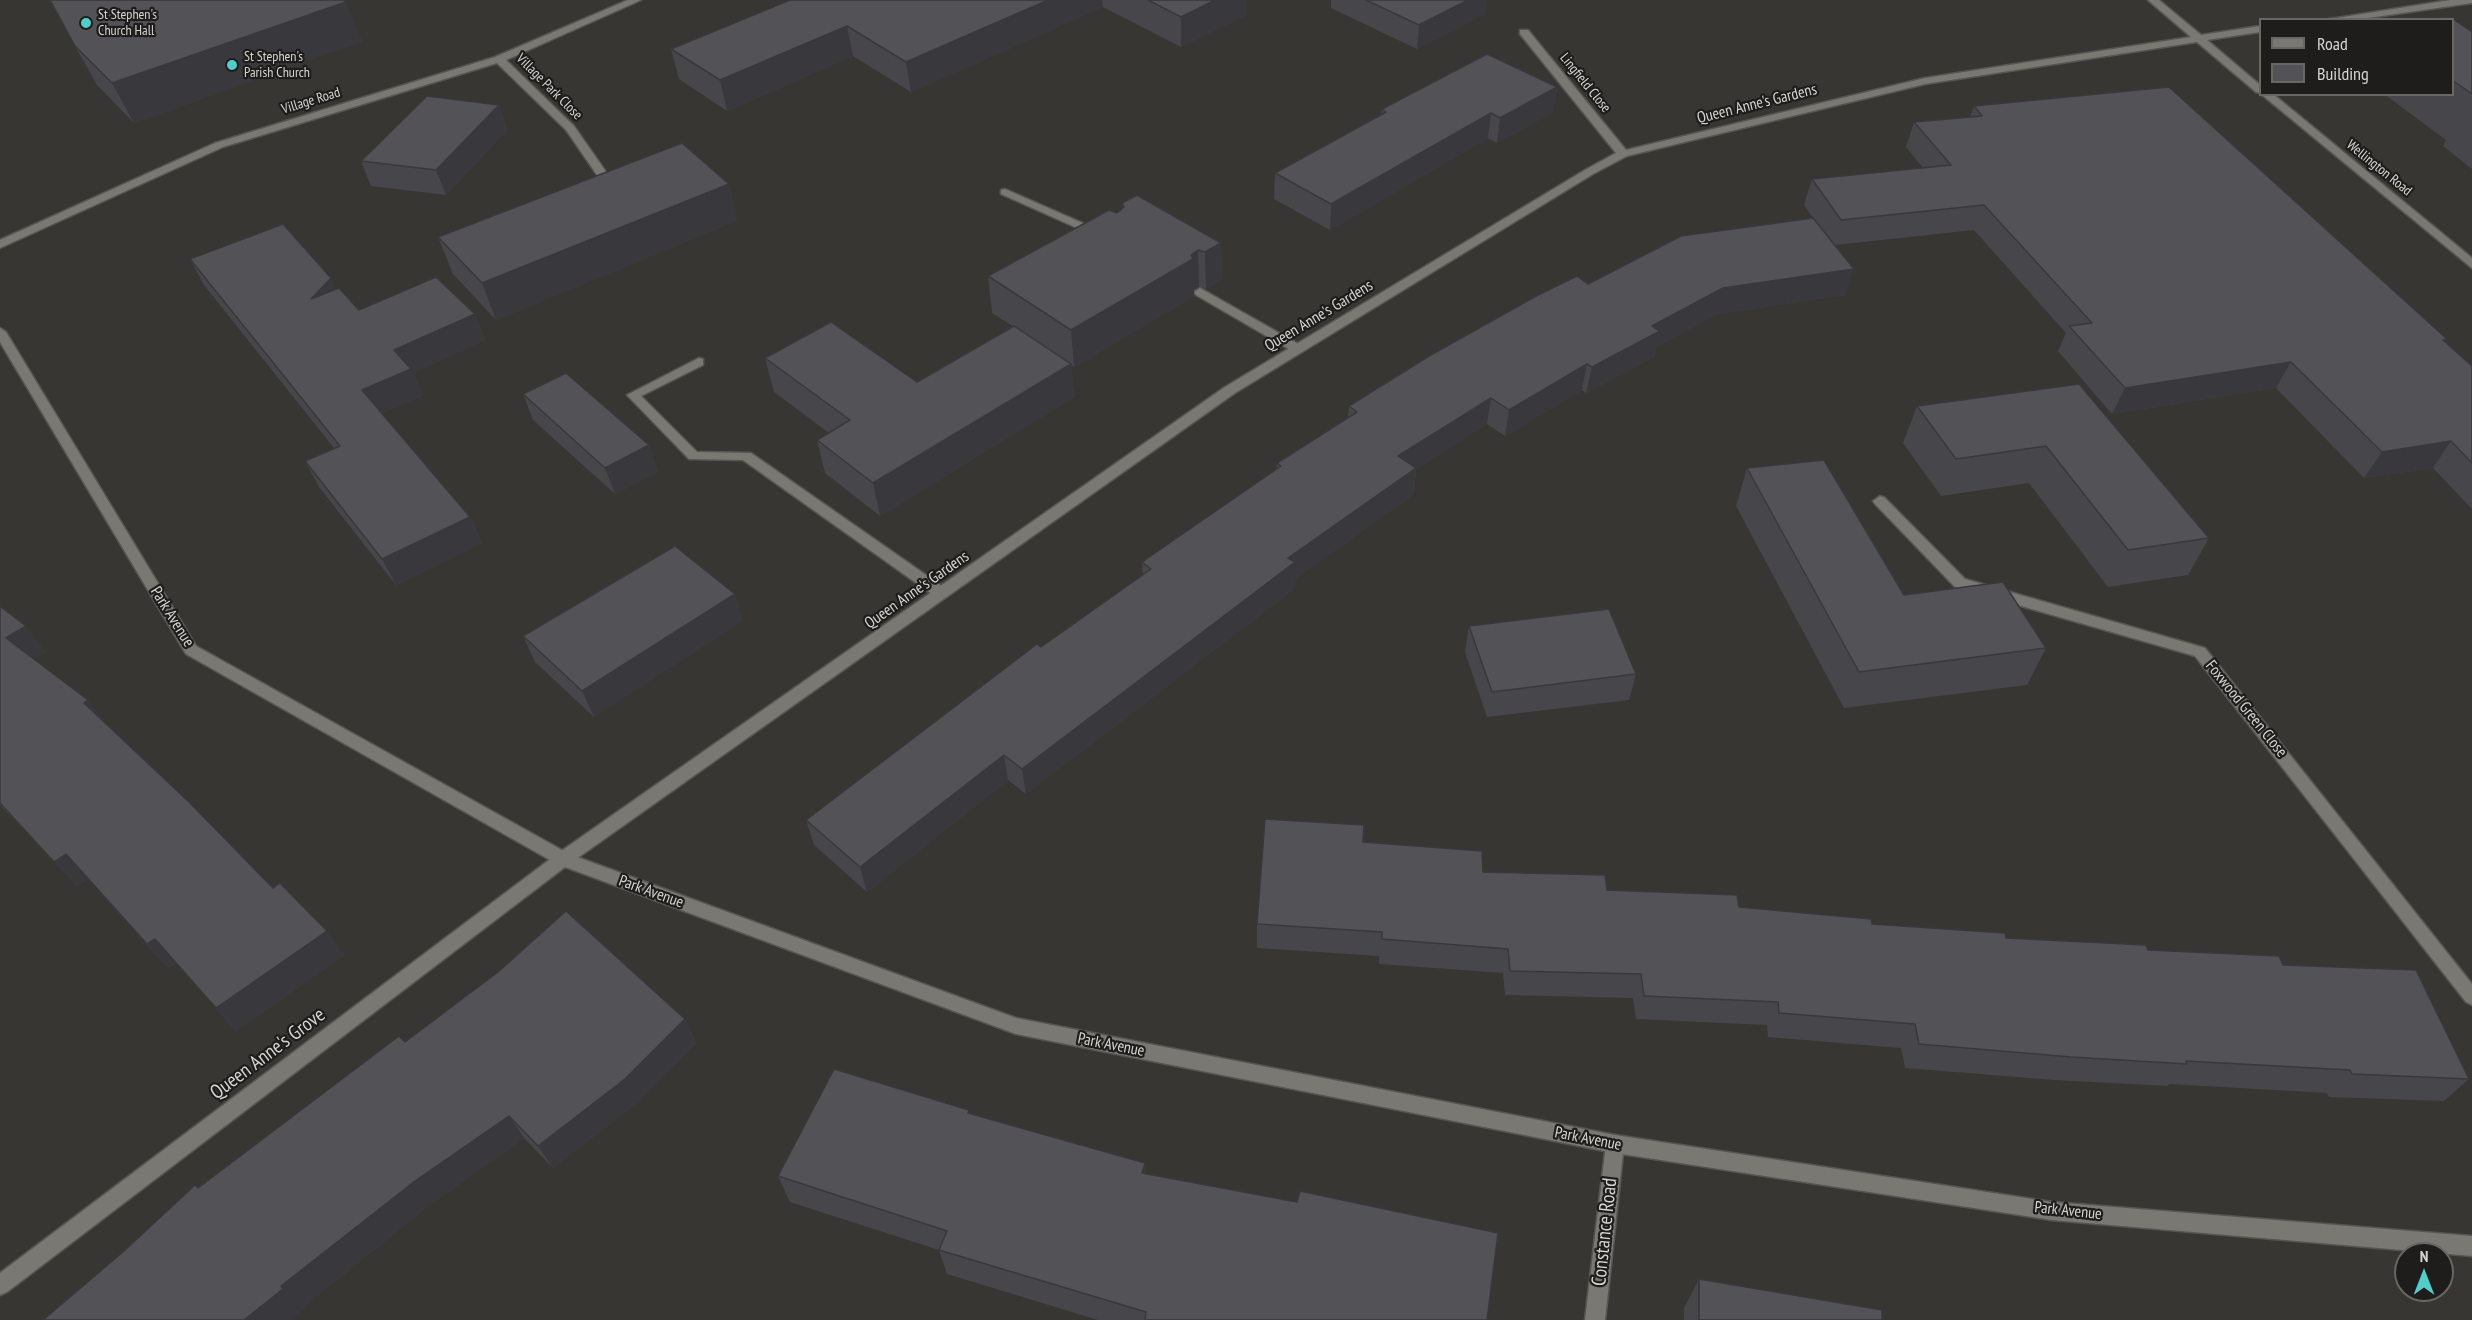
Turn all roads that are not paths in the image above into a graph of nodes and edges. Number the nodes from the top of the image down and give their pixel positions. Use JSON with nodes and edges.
{"nodes":[{"id":1,"x":636,"y":0,"type":"edge"},
{"id":2,"x":2153,"y":0,"type":"edge"},
{"id":3,"x":2471,"y":0,"type":"edge"},
{"id":4,"x":2343,"y":18,"type":"edge"},
{"id":5,"x":2259,"y":29,"type":"edge"},
{"id":6,"x":1524,"y":32,"type":"dead end"},
{"id":7,"x":2197,"y":38,"type":"junction"},
{"id":8,"x":499,"y":59,"type":"junction"},
{"id":9,"x":2259,"y":89,"type":"edge"},
{"id":10,"x":2268,"y":96,"type":"edge"},
{"id":11,"x":1623,"y":154,"type":"junction"},
{"id":12,"x":1005,"y":192,"type":"dead end"},
{"id":13,"x":617,"y":196,"type":"edge"},
{"id":14,"x":1107,"y":238,"type":"edge"},
{"id":15,"x":0,"y":244,"type":"edge"},
{"id":16,"x":2472,"y":264,"type":"edge"},
{"id":17,"x":1200,"y":292,"type":"dead end"},
{"id":18,"x":0,"y":332,"type":"edge"},
{"id":19,"x":1298,"y":348,"type":"junction"},
{"id":20,"x":699,"y":362,"type":"dead end"},
{"id":21,"x":1880,"y":501,"type":"dead end"},
{"id":22,"x":941,"y":593,"type":"junction"},
{"id":23,"x":563,"y":859,"type":"junction"},
{"id":24,"x":2472,"y":997,"type":"edge"},
{"id":25,"x":1615,"y":1144,"type":"junction"},
{"id":26,"x":2472,"y":1246,"type":"edge"},
{"id":27,"x":0,"y":1285,"type":"edge"},
{"id":28,"x":1595,"y":1320,"type":"edge"}],
"edges":[{"from":1,"to":8,"type":"street","name":"Village Road"},
{"from":2,"to":7,"type":"street"},
{"from":3,"to":4,"type":"street"},
{"from":5,"to":7,"type":"street","name":"Queen Anne's Gardens"},
{"from":6,"to":11,"type":"street","name":"Lingfield Close"},
{"from":7,"to":9,"type":"street"},
{"from":7,"to":11,"type":"street","name":"Queen Anne's Gardens"},
{"from":8,"to":13,"type":"street","name":"Village Park Close"},
{"from":8,"to":15,"type":"street","name":"Village Road"},
{"from":10,"to":16,"type":"street","name":"Wellington Road"},
{"from":11,"to":19,"type":"street","name":"Queen Anne's Gardens"},
{"from":12,"to":14,"type":"street"},
{"from":17,"to":19,"type":"street"},
{"from":18,"to":23,"type":"street","name":"Park Avenue"},
{"from":19,"to":22,"type":"street","name":"Queen Anne's Gardens"},
{"from":20,"to":22,"type":"street"},
{"from":21,"to":24,"type":"street","name":"Foxwood Green Close"},
{"from":22,"to":23,"type":"street","name":"Queen Anne's Gardens"},
{"from":23,"to":25,"type":"street","name":"Park Avenue"},
{"from":23,"to":27,"type":"street","name":"Queen Anne's Grove"},
{"from":25,"to":26,"type":"street","name":"Park Avenue"},
{"from":25,"to":28,"type":"street","name":"Constance Road"}]}
